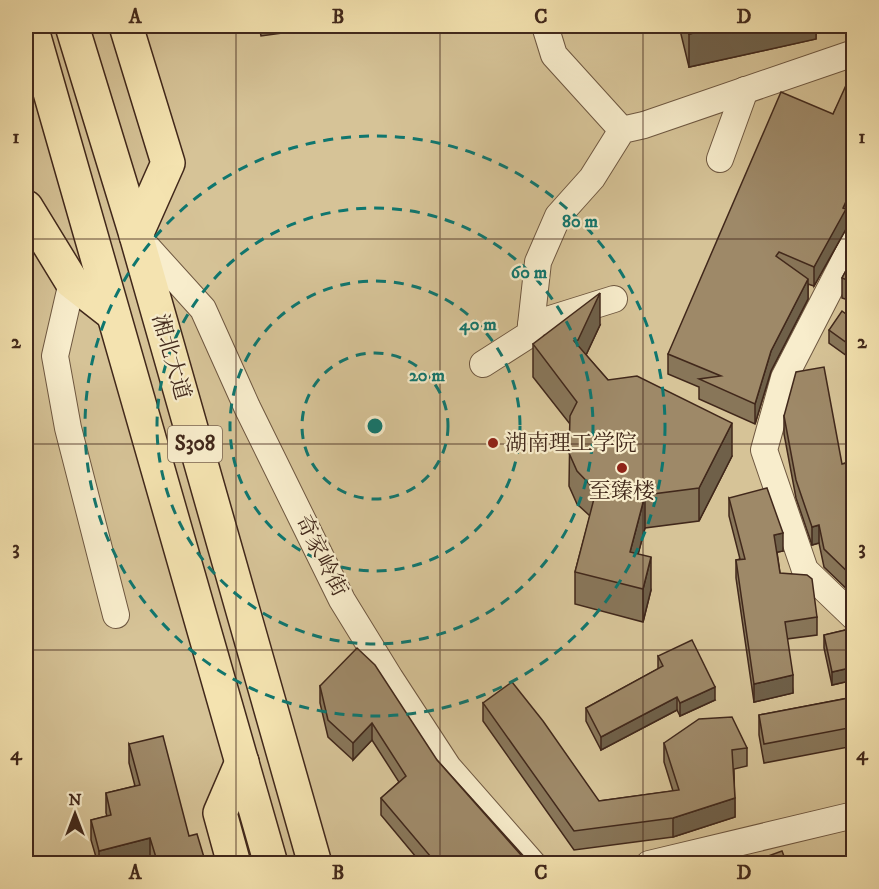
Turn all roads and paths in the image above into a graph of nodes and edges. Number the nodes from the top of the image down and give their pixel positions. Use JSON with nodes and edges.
{"nodes":[{"id":1,"x":31,"y":26,"type":"edge"},
{"id":2,"x":72,"y":26,"type":"edge"},
{"id":3,"x":126,"y":26,"type":"edge"},
{"id":4,"x":545,"y":26,"type":"edge"},
{"id":5,"x":854,"y":53,"type":"edge"},
{"id":6,"x":745,"y":90,"type":"junction"},
{"id":7,"x":621,"y":130,"type":"junction"},
{"id":8,"x":720,"y":159,"type":"dead end"},
{"id":9,"x":81,"y":200,"type":"junction"},
{"id":10,"x":26,"y":207,"type":"edge"},
{"id":11,"x":136,"y":235,"type":"junction"},
{"id":12,"x":854,"y":242,"type":"edge"},
{"id":13,"x":72,"y":282,"type":"junction"},
{"id":14,"x":615,"y":299,"type":"dead end"},
{"id":15,"x":113,"y":314,"type":"junction"},
{"id":16,"x":531,"y":325,"type":"junction"},
{"id":17,"x":483,"y":364,"type":"dead end"},
{"id":18,"x":116,"y":615,"type":"dead end"},
{"id":19,"x":854,"y":617,"type":"edge"},
{"id":20,"x":242,"y":762,"type":"junction"},
{"id":21,"x":854,"y":815,"type":"edge"},
{"id":22,"x":234,"y":864,"type":"edge"},
{"id":23,"x":271,"y":864,"type":"edge"},
{"id":24,"x":315,"y":864,"type":"edge"},
{"id":25,"x":532,"y":864,"type":"edge"},
{"id":26,"x":649,"y":864,"type":"edge"}],
"edges":[{"from":1,"to":9,"type":"main road","name":"湘北大道","number":"S308"},
{"from":2,"to":11,"type":"main road","name":"湘北大道","number":"S308"},
{"from":3,"to":11,"type":"main road"},
{"from":4,"to":7,"type":"street"},
{"from":5,"to":6,"type":"street"},
{"from":6,"to":7,"type":"street"},
{"from":6,"to":8,"type":"street"},
{"from":7,"to":16,"type":"street"},
{"from":9,"to":13,"type":"main road"},
{"from":9,"to":15,"type":"main road","name":"湘北大道","number":"S308"},
{"from":10,"to":13,"type":"main road"},
{"from":11,"to":24,"type":"main road","name":"湘北大道","number":"S308"},
{"from":11,"to":25,"type":"street","name":"奇家岭街"},
{"from":12,"to":19,"type":"street"},
{"from":13,"to":15,"type":"main road"},
{"from":13,"to":18,"type":"street"},
{"from":14,"to":16,"type":"street"},
{"from":15,"to":20,"type":"main road","name":"湘北大道","number":"S308"},
{"from":16,"to":17,"type":"street"},
{"from":20,"to":22,"type":"main road"},
{"from":20,"to":23,"type":"main road","name":"湘北大道","number":"S308"},
{"from":21,"to":26,"type":"street"}]}
